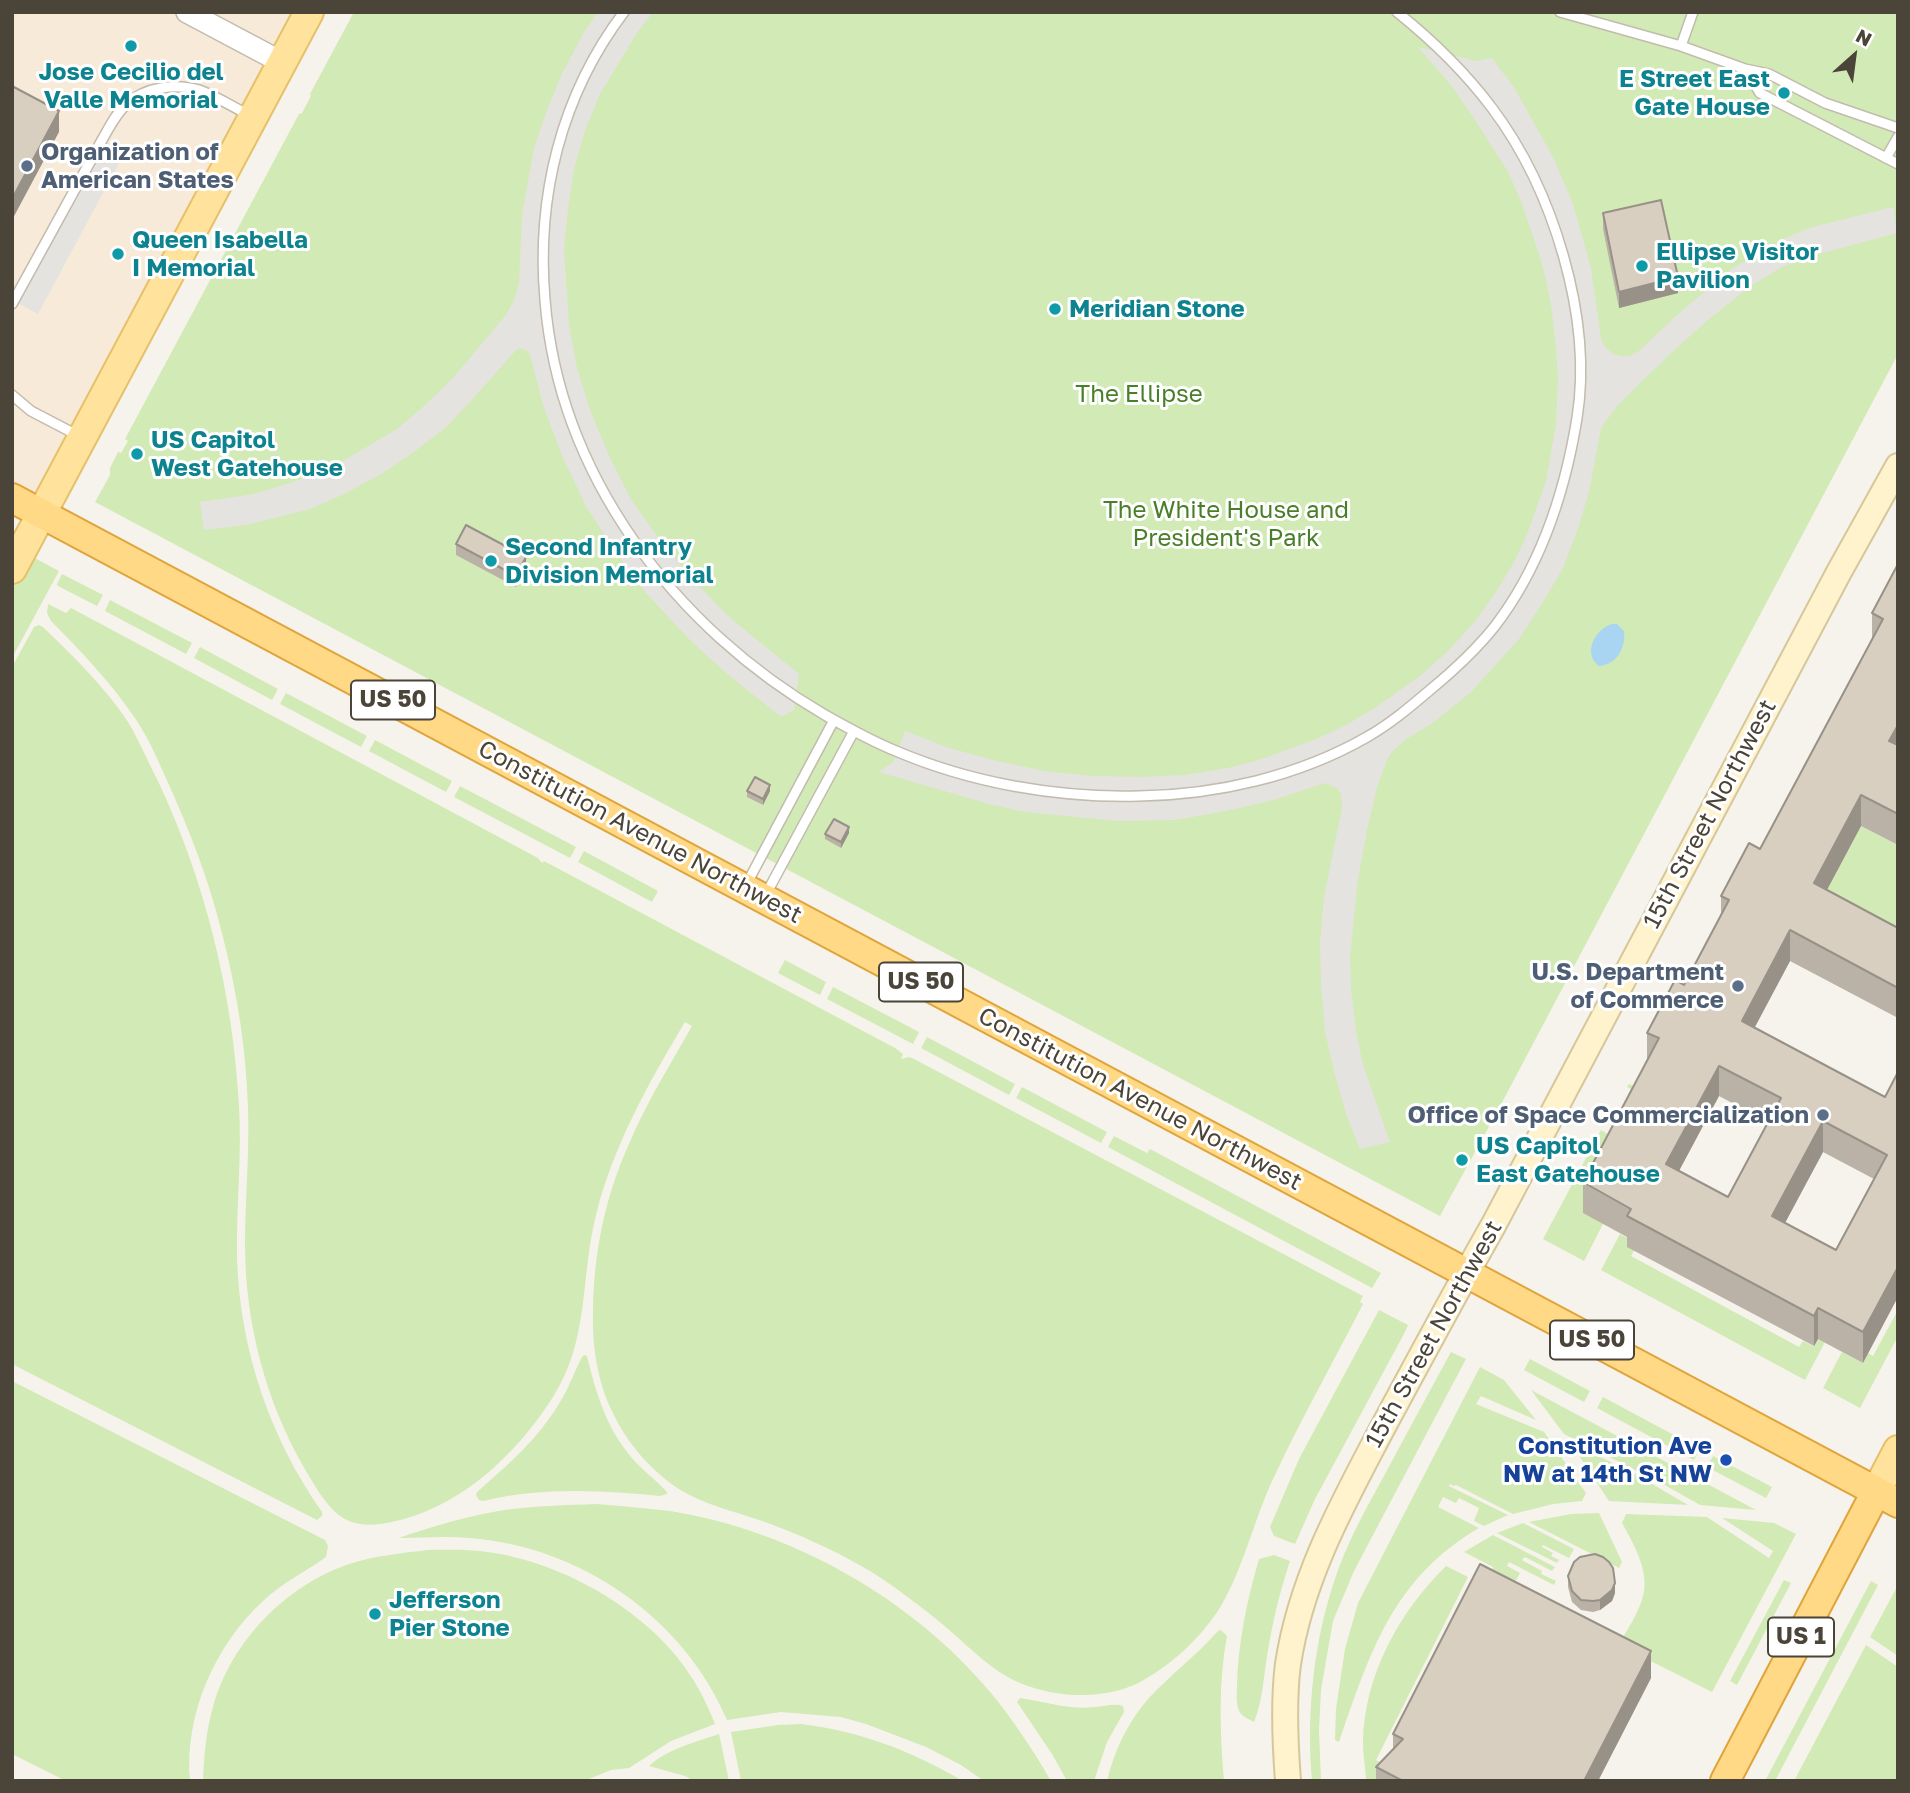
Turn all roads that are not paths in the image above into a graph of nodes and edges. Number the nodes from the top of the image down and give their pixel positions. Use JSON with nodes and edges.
{"nodes":[{"id":1,"x":187,"y":12,"type":"edge"},
{"id":2,"x":309,"y":12,"type":"edge"},
{"id":3,"x":625,"y":12,"type":"edge"},
{"id":4,"x":1397,"y":12,"type":"edge"},
{"id":5,"x":1560,"y":12,"type":"edge"},
{"id":6,"x":1693,"y":12,"type":"edge"},
{"id":7,"x":1681,"y":46,"type":"junction"},
{"id":8,"x":283,"y":62,"type":"junction"},
{"id":9,"x":1745,"y":69,"type":"junction"},
{"id":10,"x":253,"y":118,"type":"junction"},
{"id":11,"x":1898,"y":128,"type":"edge"},
{"id":12,"x":1898,"y":137,"type":"edge"},
{"id":13,"x":1886,"y":158,"type":"junction"},
{"id":14,"x":1898,"y":164,"type":"edge"},
{"id":15,"x":12,"y":304,"type":"edge"},
{"id":16,"x":12,"y":395,"type":"edge"},
{"id":17,"x":81,"y":438,"type":"junction"},
{"id":18,"x":1898,"y":466,"type":"edge"},
{"id":19,"x":12,"y":498,"type":"edge"},
{"id":20,"x":41,"y":514,"type":"junction"},
{"id":21,"x":12,"y":569,"type":"edge"},
{"id":22,"x":834,"y":720,"type":"junction"},
{"id":23,"x":854,"y":731,"type":"junction"},
{"id":24,"x":755,"y":892,"type":"junction"},
{"id":25,"x":1466,"y":1273,"type":"junction"},
{"id":26,"x":1898,"y":1450,"type":"edge"},
{"id":27,"x":1887,"y":1497,"type":"edge"},
{"id":28,"x":1288,"y":1781,"type":"edge"},
{"id":29,"x":1725,"y":1781,"type":"edge"}],
"edges":[{"from":1,"to":8,"type":"street"},
{"from":2,"to":8,"type":"main road"},
{"from":3,"to":22,"type":"lane"},
{"from":4,"to":23,"type":"lane"},
{"from":5,"to":7,"type":"lane"},
{"from":6,"to":7,"type":"lane"},
{"from":7,"to":9,"type":"lane"},
{"from":8,"to":10,"type":"main road"},
{"from":9,"to":11,"type":"lane"},
{"from":9,"to":13,"type":"lane"},
{"from":10,"to":15,"type":"lane"},
{"from":10,"to":17,"type":"main road"},
{"from":12,"to":13,"type":"lane"},
{"from":13,"to":14,"type":"lane"},
{"from":16,"to":17,"type":"lane"},
{"from":17,"to":20,"type":"main road"},
{"from":18,"to":25,"type":"main road","name":"15th Street Northwest"},
{"from":19,"to":20,"type":"highway","name":"Constitution Avenue Northwest","number":"US 50"},
{"from":20,"to":21,"type":"main road"},
{"from":20,"to":24,"type":"highway","name":"Constitution Avenue Northwest","number":"US 50"},
{"from":22,"to":23,"type":"lane"},
{"from":22,"to":24,"type":"lane"},
{"from":23,"to":24,"type":"lane"},
{"from":24,"to":25,"type":"highway","name":"Constitution Avenue Northwest","number":"US 50"},
{"from":25,"to":27,"type":"highway","name":"Constitution Avenue Northwest","number":"US 50"},
{"from":25,"to":28,"type":"main road","name":"15th Street Northwest"},
{"from":26,"to":27,"type":"main road"},
{"from":27,"to":29,"type":"highway","number":"US 1"}]}
